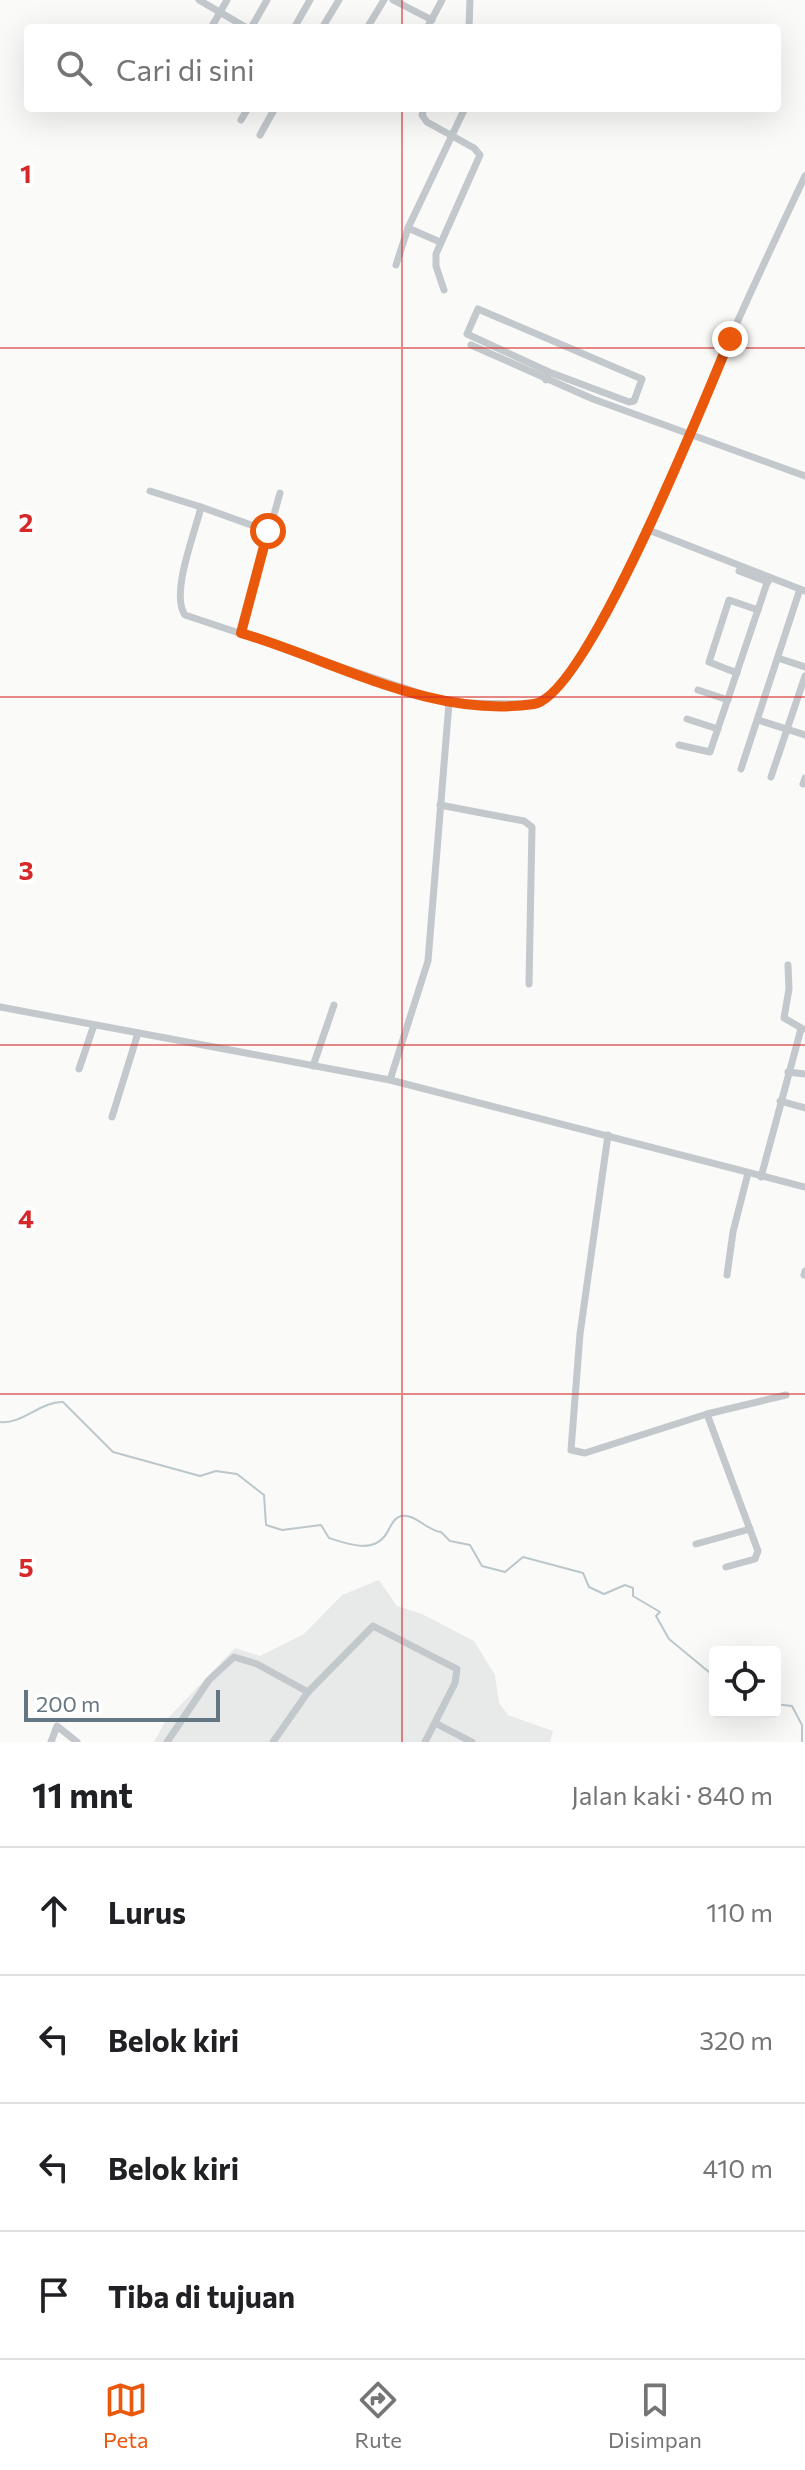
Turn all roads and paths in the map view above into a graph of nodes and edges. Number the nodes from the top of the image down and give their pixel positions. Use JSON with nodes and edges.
{"nodes":[{"id":1,"x":199,"y":0,"type":"edge"},
{"id":2,"x":227,"y":0,"type":"edge"},
{"id":3,"x":267,"y":0,"type":"edge"},
{"id":4,"x":310,"y":0,"type":"edge"},
{"id":5,"x":339,"y":0,"type":"edge"},
{"id":6,"x":384,"y":0,"type":"edge"},
{"id":7,"x":393,"y":0,"type":"edge"},
{"id":8,"x":442,"y":0,"type":"edge"},
{"id":9,"x":470,"y":0,"type":"edge"},
{"id":10,"x":221,"y":12,"type":"junction"},
{"id":11,"x":432,"y":20,"type":"junction"},
{"id":12,"x":214,"y":24,"type":"edge"},
{"id":13,"x":242,"y":24,"type":"edge"},
{"id":14,"x":252,"y":24,"type":"edge"},
{"id":15,"x":296,"y":24,"type":"edge"},
{"id":16,"x":324,"y":24,"type":"edge"},
{"id":17,"x":369,"y":24,"type":"edge"},
{"id":18,"x":430,"y":24,"type":"edge"},
{"id":19,"x":469,"y":24,"type":"edge"},
{"id":20,"x":246,"y":112,"type":"edge"},
{"id":21,"x":273,"y":112,"type":"edge"},
{"id":22,"x":424,"y":112,"type":"edge"},
{"id":23,"x":463,"y":112,"type":"edge"},
{"id":24,"x":241,"y":120,"type":"dead end"},
{"id":25,"x":260,"y":135,"type":"dead end"},
{"id":26,"x":451,"y":135,"type":"junction"},
{"id":27,"x":805,"y":176,"type":"edge"},
{"id":28,"x":408,"y":228,"type":"junction"},
{"id":29,"x":440,"y":242,"type":"junction"},
{"id":30,"x":396,"y":265,"type":"dead end"},
{"id":31,"x":444,"y":290,"type":"dead end"},
{"id":32,"x":471,"y":345,"type":"dead end"},
{"id":33,"x":548,"y":376,"type":"junction"},
{"id":34,"x":690,"y":435,"type":"junction"},
{"id":35,"x":805,"y":476,"type":"edge"},
{"id":36,"x":150,"y":491,"type":"dead end"},
{"id":37,"x":280,"y":493,"type":"dead end"},
{"id":38,"x":201,"y":507,"type":"junction"},
{"id":39,"x":646,"y":529,"type":"junction"},
{"id":40,"x":268,"y":531,"type":"junction"},
{"id":41,"x":739,"y":571,"type":"dead end"},
{"id":42,"x":768,"y":580,"type":"junction"},
{"id":43,"x":802,"y":590,"type":"edge"},
{"id":44,"x":758,"y":610,"type":"junction"},
{"id":45,"x":241,"y":633,"type":"junction"},
{"id":46,"x":778,"y":658,"type":"junction"},
{"id":47,"x":805,"y":667,"type":"edge"},
{"id":48,"x":737,"y":673,"type":"junction"},
{"id":49,"x":805,"y":676,"type":"edge"},
{"id":50,"x":698,"y":690,"type":"dead end"},
{"id":51,"x":728,"y":700,"type":"junction"},
{"id":52,"x":449,"y":703,"type":"junction"},
{"id":53,"x":687,"y":719,"type":"dead end"},
{"id":54,"x":758,"y":720,"type":"junction"},
{"id":55,"x":718,"y":729,"type":"junction"},
{"id":56,"x":787,"y":729,"type":"junction"},
{"id":57,"x":805,"y":735,"type":"edge"},
{"id":58,"x":679,"y":745,"type":"dead end"},
{"id":59,"x":741,"y":769,"type":"dead end"},
{"id":60,"x":771,"y":777,"type":"dead end"},
{"id":61,"x":440,"y":805,"type":"junction"},
{"id":62,"x":788,"y":965,"type":"dead end"},
{"id":63,"x":529,"y":984,"type":"dead end"},
{"id":64,"x":334,"y":1005,"type":"dead end"},
{"id":65,"x":0,"y":1007,"type":"edge"},
{"id":66,"x":94,"y":1025,"type":"junction"},
{"id":67,"x":803,"y":1029,"type":"edge"},
{"id":68,"x":138,"y":1033,"type":"junction"},
{"id":69,"x":313,"y":1066,"type":"junction"},
{"id":70,"x":79,"y":1069,"type":"dead end"},
{"id":71,"x":788,"y":1072,"type":"junction"},
{"id":72,"x":805,"y":1074,"type":"edge"},
{"id":73,"x":390,"y":1080,"type":"junction"},
{"id":74,"x":780,"y":1101,"type":"junction"},
{"id":75,"x":805,"y":1108,"type":"edge"},
{"id":76,"x":112,"y":1117,"type":"dead end"},
{"id":77,"x":608,"y":1135,"type":"junction"},
{"id":78,"x":748,"y":1173,"type":"junction"},
{"id":79,"x":761,"y":1177,"type":"junction"},
{"id":80,"x":805,"y":1187,"type":"edge"},
{"id":81,"x":727,"y":1275,"type":"dead end"},
{"id":82,"x":786,"y":1395,"type":"dead end"},
{"id":83,"x":707,"y":1414,"type":"junction"},
{"id":84,"x":750,"y":1529,"type":"junction"},
{"id":85,"x":696,"y":1544,"type":"dead end"},
{"id":86,"x":726,"y":1567,"type":"dead end"},
{"id":87,"x":308,"y":1692,"type":"junction"},
{"id":88,"x":435,"y":1723,"type":"junction"},
{"id":89,"x":51,"y":1742,"type":"edge"},
{"id":90,"x":77,"y":1742,"type":"edge"},
{"id":91,"x":167,"y":1742,"type":"edge"},
{"id":92,"x":273,"y":1742,"type":"edge"},
{"id":93,"x":425,"y":1742,"type":"edge"},
{"id":94,"x":472,"y":1742,"type":"edge"}],
"edges":[{"from":1,"to":10,"type":"street"},
{"from":2,"to":10,"type":"street"},
{"from":3,"to":14,"type":"street"},
{"from":4,"to":15,"type":"street"},
{"from":5,"to":16,"type":"street"},
{"from":6,"to":17,"type":"street"},
{"from":7,"to":11,"type":"street"},
{"from":8,"to":11,"type":"street"},
{"from":9,"to":19,"type":"street"},
{"from":10,"to":12,"type":"street"},
{"from":10,"to":13,"type":"street"},
{"from":11,"to":18,"type":"street"},
{"from":20,"to":24,"type":"street"},
{"from":21,"to":25,"type":"street"},
{"from":22,"to":26,"type":"street"},
{"from":23,"to":26,"type":"street"},
{"from":26,"to":28,"type":"street"},
{"from":26,"to":29,"type":"street"},
{"from":27,"to":34,"type":"street"},
{"from":28,"to":29,"type":"street"},
{"from":28,"to":30,"type":"street"},
{"from":29,"to":31,"type":"street"},
{"from":32,"to":33,"type":"street"},
{"from":33,"to":33,"type":"street"},
{"from":33,"to":34,"type":"street"},
{"from":34,"to":35,"type":"street"},
{"from":34,"to":39,"type":"street"},
{"from":36,"to":38,"type":"street"},
{"from":37,"to":40,"type":"street"},
{"from":38,"to":40,"type":"street"},
{"from":38,"to":45,"type":"street"},
{"from":39,"to":42,"type":"street"},
{"from":39,"to":52,"type":"street"},
{"from":40,"to":45,"type":"street"},
{"from":41,"to":42,"type":"street"},
{"from":42,"to":43,"type":"street"},
{"from":42,"to":44,"type":"street"},
{"from":43,"to":46,"type":"street"},
{"from":44,"to":48,"type":"street"},
{"from":44,"to":48,"type":"street"},
{"from":45,"to":52,"type":"street"},
{"from":46,"to":47,"type":"street"},
{"from":46,"to":54,"type":"street"},
{"from":48,"to":51,"type":"street"},
{"from":49,"to":56,"type":"street"},
{"from":50,"to":51,"type":"street"},
{"from":51,"to":55,"type":"street"},
{"from":52,"to":61,"type":"street"},
{"from":53,"to":55,"type":"street"},
{"from":54,"to":56,"type":"street"},
{"from":54,"to":59,"type":"street"},
{"from":55,"to":58,"type":"street"},
{"from":56,"to":57,"type":"street"},
{"from":56,"to":60,"type":"street"},
{"from":61,"to":63,"type":"street"},
{"from":61,"to":73,"type":"street"},
{"from":62,"to":67,"type":"street"},
{"from":64,"to":69,"type":"street"},
{"from":65,"to":66,"type":"street"},
{"from":66,"to":68,"type":"street"},
{"from":66,"to":70,"type":"street"},
{"from":67,"to":71,"type":"street"},
{"from":68,"to":69,"type":"street"},
{"from":68,"to":76,"type":"street"},
{"from":69,"to":73,"type":"street"},
{"from":71,"to":72,"type":"street"},
{"from":71,"to":74,"type":"street"},
{"from":73,"to":77,"type":"street"},
{"from":74,"to":75,"type":"street"},
{"from":74,"to":79,"type":"street"},
{"from":77,"to":78,"type":"street"},
{"from":77,"to":83,"type":"street"},
{"from":78,"to":79,"type":"street"},
{"from":78,"to":81,"type":"street"},
{"from":79,"to":80,"type":"street"},
{"from":82,"to":83,"type":"street"},
{"from":83,"to":84,"type":"street"},
{"from":84,"to":85,"type":"street"},
{"from":84,"to":86,"type":"street"},
{"from":87,"to":88,"type":"street"},
{"from":87,"to":91,"type":"street"},
{"from":87,"to":92,"type":"street"},
{"from":88,"to":93,"type":"street"},
{"from":88,"to":94,"type":"street"},
{"from":89,"to":90,"type":"street"}]}
